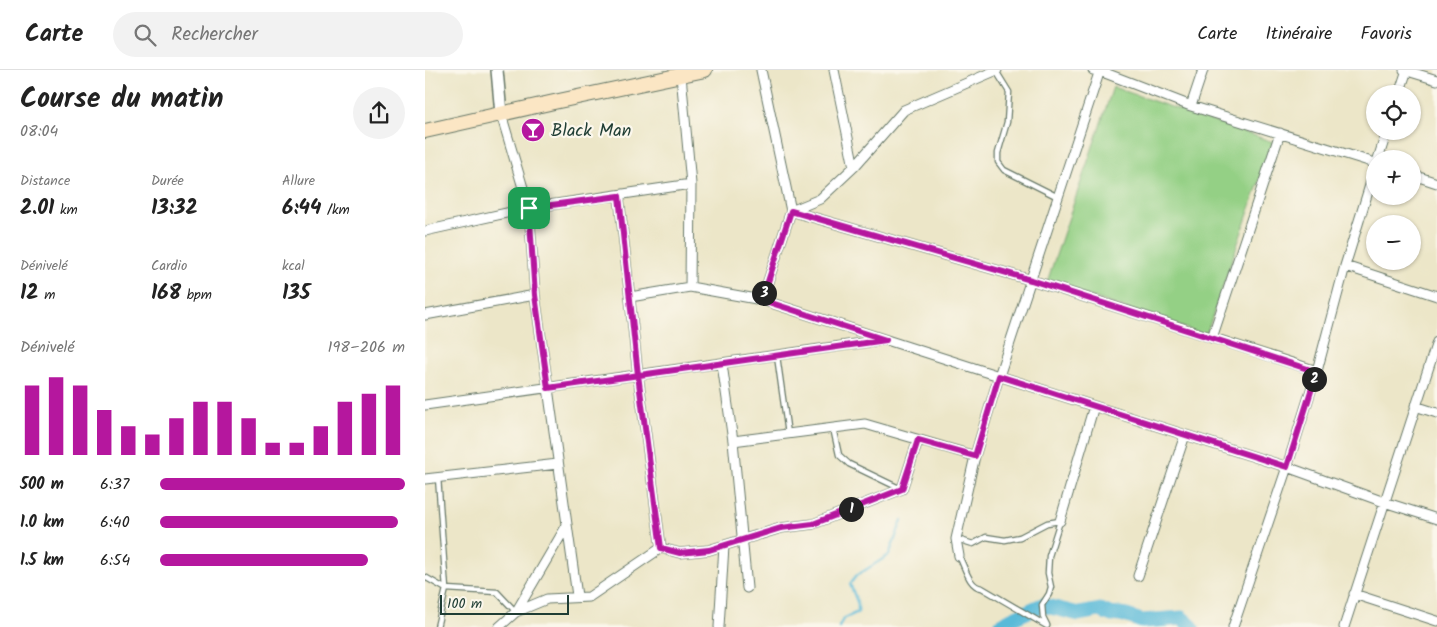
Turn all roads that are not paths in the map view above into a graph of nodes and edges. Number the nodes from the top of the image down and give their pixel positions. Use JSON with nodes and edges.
{"nodes":[{"id":1,"x":497,"y":70,"type":"edge"},
{"id":2,"x":705,"y":70,"type":"edge"},
{"id":3,"x":761,"y":70,"type":"edge"},
{"id":4,"x":834,"y":70,"type":"edge"},
{"id":5,"x":997,"y":70,"type":"edge"},
{"id":6,"x":1098,"y":70,"type":"edge"},
{"id":7,"x":1203,"y":70,"type":"edge"},
{"id":8,"x":1406,"y":70,"type":"edge"},
{"id":9,"x":681,"y":75,"type":"junction"},
{"id":10,"x":1437,"y":80,"type":"edge"},
{"id":11,"x":1402,"y":85,"type":"edge"},
{"id":12,"x":1191,"y":106,"type":"junction"},
{"id":13,"x":501,"y":114,"type":"junction"},
{"id":14,"x":425,"y":131,"type":"edge"},
{"id":15,"x":1280,"y":133,"type":"junction"},
{"id":16,"x":1366,"y":161,"type":"edge"},
{"id":17,"x":854,"y":167,"type":"junction"},
{"id":18,"x":1421,"y":178,"type":"edge"},
{"id":19,"x":1437,"y":183,"type":"edge"},
{"id":20,"x":691,"y":184,"type":"junction"},
{"id":21,"x":619,"y":196,"type":"junction"},
{"id":22,"x":1058,"y":197,"type":"junction"},
{"id":23,"x":1366,"y":198,"type":"edge"},
{"id":24,"x":529,"y":208,"type":"junction"},
{"id":25,"x":791,"y":211,"type":"junction"},
{"id":26,"x":425,"y":231,"type":"edge"},
{"id":27,"x":1345,"y":266,"type":"junction"},
{"id":28,"x":1031,"y":280,"type":"junction"},
{"id":29,"x":690,"y":287,"type":"junction"},
{"id":30,"x":535,"y":295,"type":"junction"},
{"id":31,"x":1437,"y":296,"type":"edge"},
{"id":32,"x":630,"y":297,"type":"junction"},
{"id":33,"x":762,"y":300,"type":"junction"},
{"id":34,"x":425,"y":315,"type":"edge"},
{"id":35,"x":1212,"y":338,"type":"junction"},
{"id":36,"x":886,"y":340,"type":"junction"},
{"id":37,"x":1437,"y":342,"type":"edge"},
{"id":38,"x":777,"y":356,"type":"junction"},
{"id":39,"x":722,"y":364,"type":"junction"},
{"id":40,"x":1317,"y":372,"type":"junction"},
{"id":41,"x":638,"y":375,"type":"junction"},
{"id":42,"x":999,"y":376,"type":"junction"},
{"id":43,"x":548,"y":388,"type":"junction"},
{"id":44,"x":425,"y":405,"type":"edge"},
{"id":45,"x":1094,"y":406,"type":"junction"},
{"id":46,"x":1415,"y":406,"type":"junction"},
{"id":47,"x":1437,"y":413,"type":"edge"},
{"id":48,"x":833,"y":428,"type":"junction"},
{"id":49,"x":788,"y":434,"type":"junction"},
{"id":50,"x":1185,"y":435,"type":"junction"},
{"id":51,"x":918,"y":440,"type":"junction"},
{"id":52,"x":733,"y":441,"type":"junction"},
{"id":53,"x":975,"y":456,"type":"junction"},
{"id":54,"x":559,"y":464,"type":"junction"},
{"id":55,"x":1287,"y":467,"type":"junction"},
{"id":56,"x":438,"y":477,"type":"junction"},
{"id":57,"x":425,"y":479,"type":"edge"},
{"id":58,"x":902,"y":489,"type":"junction"},
{"id":59,"x":1384,"y":502,"type":"junction"},
{"id":60,"x":1437,"y":519,"type":"edge"},
{"id":61,"x":1060,"y":521,"type":"junction"},
{"id":62,"x":567,"y":525,"type":"junction"},
{"id":63,"x":956,"y":539,"type":"junction"},
{"id":64,"x":743,"y":540,"type":"junction"},
{"id":65,"x":724,"y":546,"type":"junction"},
{"id":66,"x":661,"y":548,"type":"junction"},
{"id":67,"x":959,"y":556,"type":"joint"},
{"id":68,"x":1138,"y":576,"type":"dead end"},
{"id":69,"x":425,"y":577,"type":"edge"},
{"id":70,"x":747,"y":588,"type":"dead end"},
{"id":71,"x":446,"y":589,"type":"junction"},
{"id":72,"x":1354,"y":594,"type":"junction"},
{"id":73,"x":577,"y":596,"type":"junction"},
{"id":74,"x":516,"y":612,"type":"junction"},
{"id":75,"x":1437,"y":621,"type":"edge"},
{"id":76,"x":1047,"y":626,"type":"edge"},
{"id":77,"x":437,"y":627,"type":"edge"},
{"id":78,"x":499,"y":627,"type":"edge"},
{"id":79,"x":719,"y":627,"type":"edge"},
{"id":80,"x":1233,"y":627,"type":"edge"},
{"id":81,"x":1343,"y":627,"type":"edge"}],
"edges":[{"from":1,"to":13,"type":"street"},
{"from":2,"to":9,"type":"main road"},
{"from":3,"to":25,"type":"street"},
{"from":4,"to":17,"type":"street"},
{"from":5,"to":17,"type":"street"},
{"from":5,"to":22,"type":"lane"},
{"from":6,"to":12,"type":"street"},
{"from":6,"to":22,"type":"street"},
{"from":7,"to":12,"type":"street"},
{"from":8,"to":10,"type":"street"},
{"from":8,"to":11,"type":"street"},
{"from":9,"to":13,"type":"main road"},
{"from":9,"to":20,"type":"street"},
{"from":12,"to":15,"type":"street"},
{"from":13,"to":14,"type":"main road"},
{"from":13,"to":24,"type":"street"},
{"from":15,"to":16,"type":"street"},
{"from":15,"to":35,"type":"street"},
{"from":17,"to":25,"type":"street"},
{"from":18,"to":19,"type":"street"},
{"from":20,"to":21,"type":"street"},
{"from":20,"to":29,"type":"street"},
{"from":21,"to":24,"type":"street"},
{"from":21,"to":32,"type":"street"},
{"from":22,"to":28,"type":"street"},
{"from":23,"to":27,"type":"street"},
{"from":24,"to":26,"type":"street"},
{"from":24,"to":30,"type":"street"},
{"from":25,"to":28,"type":"street"},
{"from":25,"to":33,"type":"street"},
{"from":27,"to":31,"type":"street"},
{"from":27,"to":40,"type":"street"},
{"from":28,"to":35,"type":"street"},
{"from":28,"to":42,"type":"street"},
{"from":29,"to":32,"type":"street"},
{"from":29,"to":33,"type":"street"},
{"from":30,"to":34,"type":"street"},
{"from":30,"to":43,"type":"street"},
{"from":32,"to":41,"type":"street"},
{"from":33,"to":36,"type":"street"},
{"from":35,"to":40,"type":"street"},
{"from":36,"to":38,"type":"street"},
{"from":36,"to":42,"type":"street"},
{"from":37,"to":46,"type":"street"},
{"from":38,"to":39,"type":"street"},
{"from":38,"to":49,"type":"lane"},
{"from":39,"to":41,"type":"street"},
{"from":39,"to":52,"type":"street"},
{"from":40,"to":55,"type":"street"},
{"from":41,"to":43,"type":"street"},
{"from":41,"to":66,"type":"street"},
{"from":42,"to":45,"type":"street"},
{"from":42,"to":53,"type":"street"},
{"from":43,"to":44,"type":"street"},
{"from":43,"to":54,"type":"street"},
{"from":45,"to":50,"type":"street"},
{"from":45,"to":61,"type":"street"},
{"from":46,"to":47,"type":"street"},
{"from":46,"to":59,"type":"street"},
{"from":48,"to":49,"type":"street"},
{"from":48,"to":51,"type":"street"},
{"from":48,"to":58,"type":"lane"},
{"from":49,"to":52,"type":"street"},
{"from":50,"to":55,"type":"street"},
{"from":50,"to":68,"type":"street"},
{"from":51,"to":53,"type":"street"},
{"from":51,"to":58,"type":"street"},
{"from":52,"to":64,"type":"street"},
{"from":53,"to":63,"type":"street"},
{"from":54,"to":56,"type":"street"},
{"from":54,"to":62,"type":"street"},
{"from":55,"to":59,"type":"street"},
{"from":55,"to":80,"type":"street"},
{"from":56,"to":57,"type":"street"},
{"from":56,"to":71,"type":"lane"},
{"from":58,"to":64,"type":"street"},
{"from":59,"to":60,"type":"street"},
{"from":59,"to":72,"type":"street"},
{"from":61,"to":63,"type":"lane"},
{"from":61,"to":76,"type":"lane"},
{"from":62,"to":73,"type":"street"},
{"from":62,"to":74,"type":"street"},
{"from":63,"to":67,"type":"street"},
{"from":64,"to":65,"type":"street"},
{"from":64,"to":70,"type":"street"},
{"from":65,"to":66,"type":"street"},
{"from":65,"to":79,"type":"street"},
{"from":66,"to":73,"type":"street"},
{"from":67,"to":76,"type":"lane"},
{"from":69,"to":71,"type":"lane"},
{"from":71,"to":74,"type":"lane"},
{"from":71,"to":77,"type":"lane"},
{"from":72,"to":75,"type":"street"},
{"from":72,"to":81,"type":"street"},
{"from":73,"to":74,"type":"street"},
{"from":74,"to":78,"type":"street"}]}
